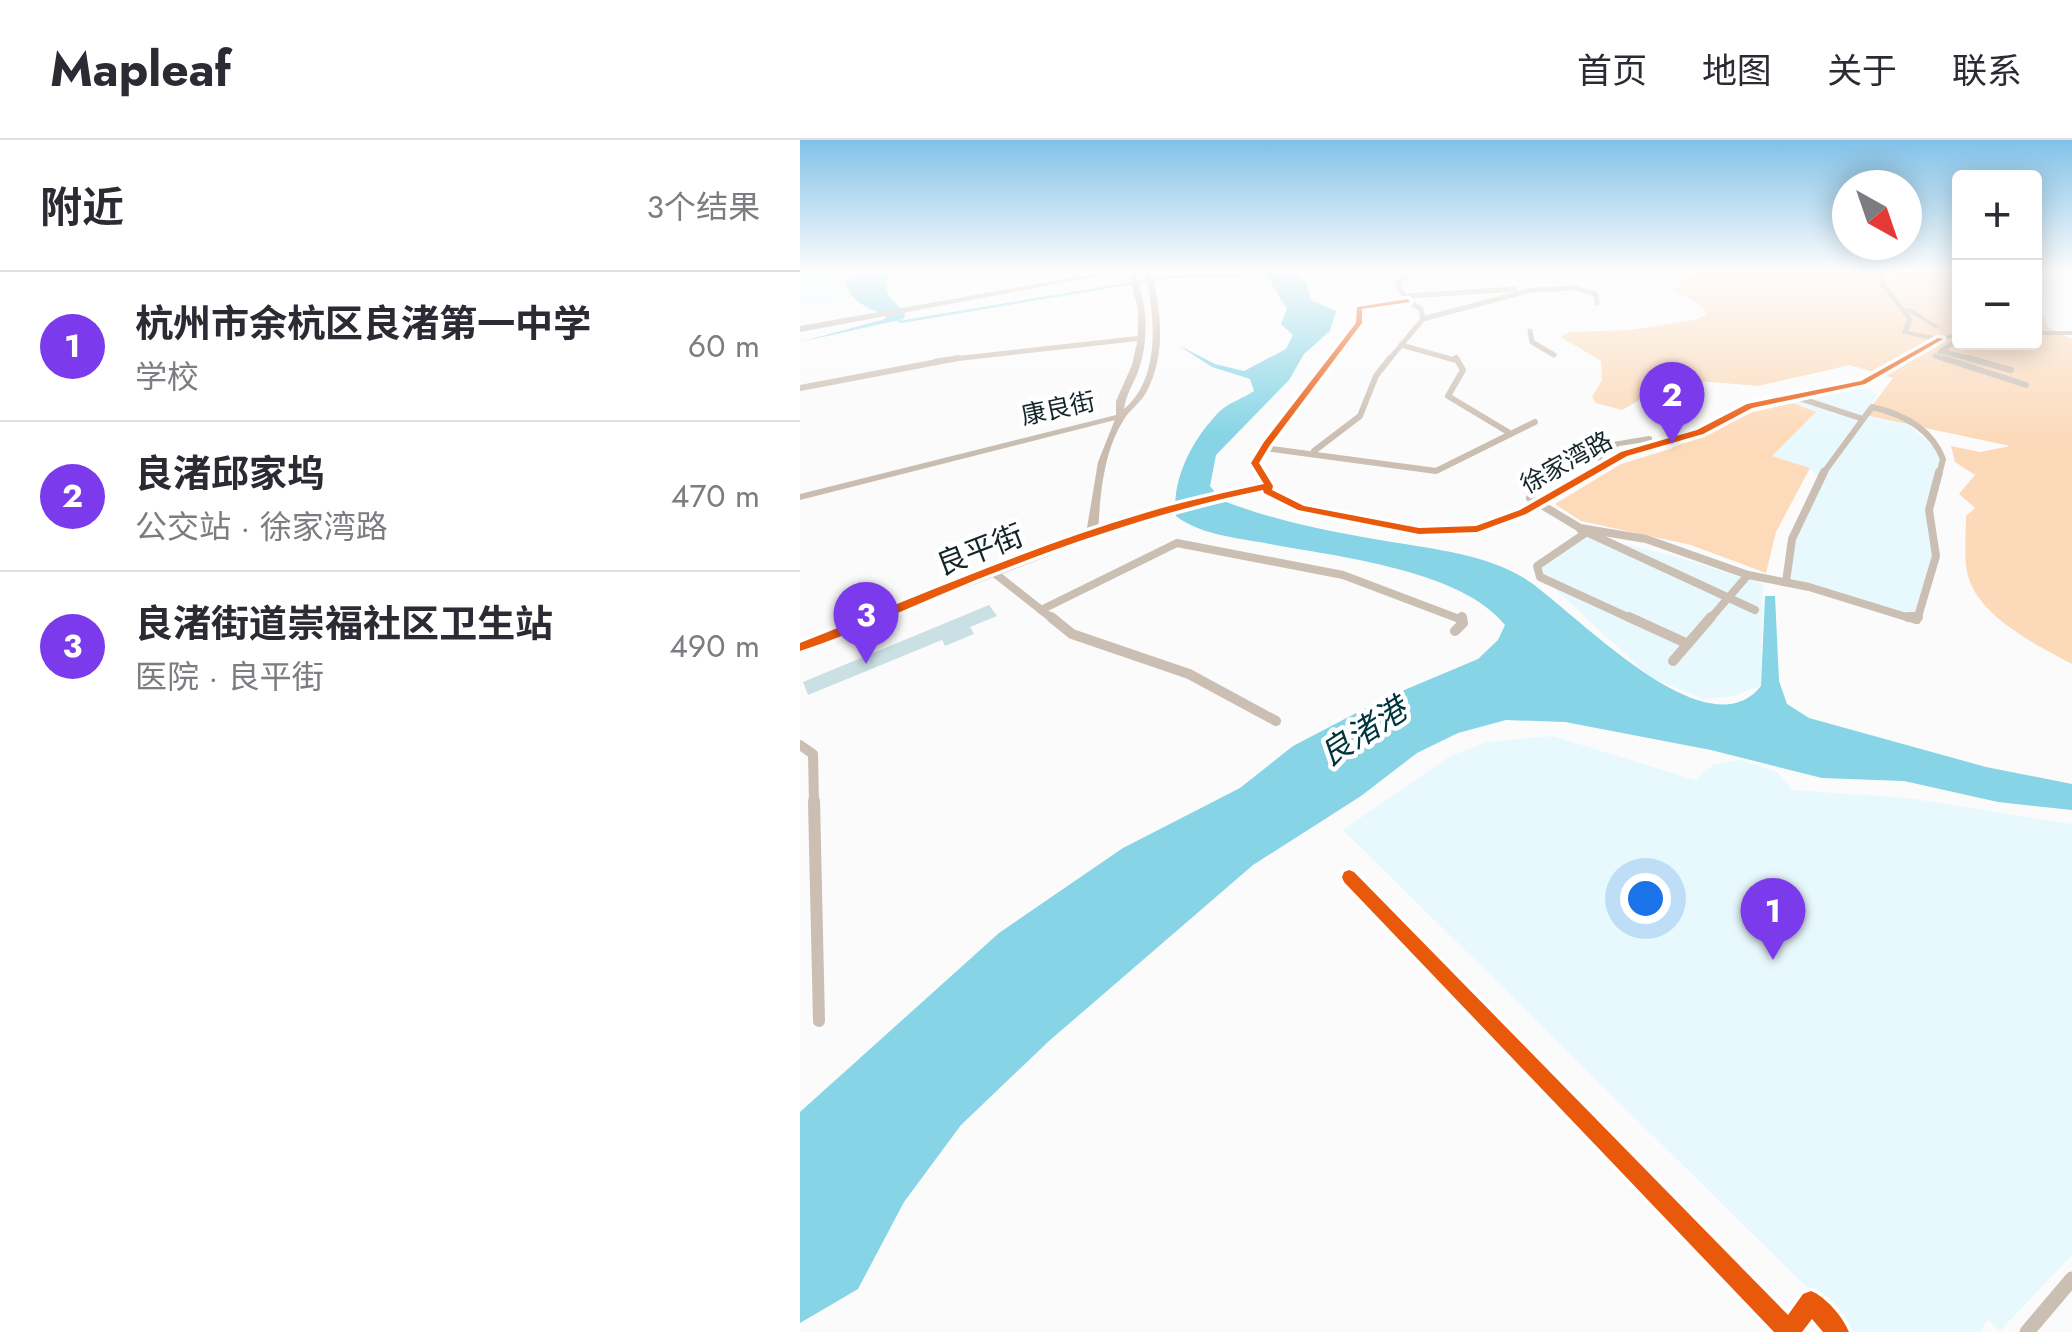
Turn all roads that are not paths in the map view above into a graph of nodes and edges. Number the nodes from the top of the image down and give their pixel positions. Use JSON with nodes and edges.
{"nodes":[{"id":1,"x":1141,"y":326,"type":"edge"},
{"id":2,"x":1154,"y":326,"type":"edge"},
{"id":3,"x":1356,"y":326,"type":"edge"},
{"id":4,"x":1417,"y":326,"type":"edge"},
{"id":5,"x":1905,"y":326,"type":"edge"},
{"id":6,"x":1913,"y":326,"type":"edge"},
{"id":7,"x":1929,"y":326,"type":"edge"},
{"id":8,"x":1530,"y":331,"type":"dead end"},
{"id":9,"x":2072,"y":334,"type":"edge"},
{"id":10,"x":1952,"y":335,"type":"edge"},
{"id":11,"x":1952,"y":335,"type":"edge"},
{"id":12,"x":2042,"y":335,"type":"edge"},
{"id":13,"x":1942,"y":336,"type":"junction"},
{"id":14,"x":1142,"y":338,"type":"junction"},
{"id":15,"x":1920,"y":338,"type":"junction"},
{"id":16,"x":1401,"y":345,"type":"junction"},
{"id":17,"x":1554,"y":355,"type":"dead end"},
{"id":18,"x":2011,"y":370,"type":"dead end"},
{"id":19,"x":2026,"y":385,"type":"dead end"},
{"id":20,"x":800,"y":388,"type":"edge"},
{"id":21,"x":1794,"y":396,"type":"junction"},
{"id":22,"x":1120,"y":416,"type":"junction"},
{"id":23,"x":1860,"y":418,"type":"junction"},
{"id":24,"x":1534,"y":422,"type":"dead end"},
{"id":25,"x":1508,"y":432,"type":"junction"},
{"id":26,"x":1264,"y":448,"type":"junction"},
{"id":27,"x":1314,"y":451,"type":"junction"},
{"id":28,"x":1269,"y":486,"type":"junction"},
{"id":29,"x":800,"y":489,"type":"edge"},
{"id":30,"x":800,"y":497,"type":"edge"},
{"id":31,"x":1534,"y":501,"type":"junction"},
{"id":32,"x":1123,"y":524,"type":"joint"},
{"id":33,"x":1582,"y":531,"type":"junction"},
{"id":34,"x":1092,"y":534,"type":"junction"},
{"id":35,"x":993,"y":572,"type":"junction"},
{"id":36,"x":1748,"y":575,"type":"junction"},
{"id":37,"x":1786,"y":582,"type":"junction"},
{"id":38,"x":1728,"y":598,"type":"junction"},
{"id":39,"x":1041,"y":610,"type":"junction"},
{"id":40,"x":1756,"y":610,"type":"dead end"},
{"id":41,"x":1455,"y":631,"type":"dead end"},
{"id":42,"x":1688,"y":644,"type":"junction"},
{"id":43,"x":800,"y":647,"type":"edge"},
{"id":44,"x":1673,"y":661,"type":"dead end"},
{"id":45,"x":1276,"y":722,"type":"dead end"},
{"id":46,"x":800,"y":745,"type":"edge"},
{"id":47,"x":1349,"y":877,"type":"dead end"},
{"id":48,"x":819,"y":1021,"type":"dead end"},
{"id":49,"x":2072,"y":1278,"type":"edge"},
{"id":50,"x":1838,"y":1332,"type":"edge"},
{"id":51,"x":2027,"y":1332,"type":"edge"}],
"edges":[{"from":1,"to":14,"type":"main road"},
{"from":2,"to":22,"type":"main road"},
{"from":3,"to":26,"type":"street"},
{"from":4,"to":16,"type":"street"},
{"from":5,"to":15,"type":"street"},
{"from":6,"to":13,"type":"street"},
{"from":7,"to":13,"type":"street"},
{"from":8,"to":17,"type":"street"},
{"from":9,"to":12,"type":"street"},
{"from":10,"to":13,"type":"street"},
{"from":11,"to":13,"type":"street"},
{"from":13,"to":15,"type":"street"},
{"from":13,"to":18,"type":"street"},
{"from":13,"to":19,"type":"street"},
{"from":13,"to":21,"type":"street","name":"徐家湾路"},
{"from":14,"to":20,"type":"street"},
{"from":14,"to":22,"type":"main road"},
{"from":15,"to":21,"type":"street","name":"徐家湾路"},
{"from":16,"to":25,"type":"street"},
{"from":16,"to":27,"type":"street"},
{"from":21,"to":23,"type":"street"},
{"from":21,"to":31,"type":"street","name":"徐家湾路"},
{"from":22,"to":29,"type":"street","name":"康良街"},
{"from":22,"to":30,"type":"street","name":"康良街"},
{"from":22,"to":34,"type":"main road"},
{"from":23,"to":37,"type":"street"},
{"from":23,"to":37,"type":"street"},
{"from":24,"to":25,"type":"street"},
{"from":25,"to":27,"type":"street"},
{"from":26,"to":27,"type":"street"},
{"from":26,"to":28,"type":"street"},
{"from":28,"to":31,"type":"street","name":"徐家湾路"},
{"from":28,"to":32,"type":"street"},
{"from":31,"to":33,"type":"street"},
{"from":32,"to":34,"type":"street","name":"良平街"},
{"from":33,"to":36,"type":"street"},
{"from":33,"to":38,"type":"street"},
{"from":33,"to":42,"type":"street"},
{"from":34,"to":35,"type":"street","name":"良平街"},
{"from":35,"to":39,"type":"street"},
{"from":35,"to":43,"type":"street","name":"良平街"},
{"from":36,"to":37,"type":"street"},
{"from":36,"to":38,"type":"street"},
{"from":38,"to":40,"type":"street"},
{"from":38,"to":42,"type":"street"},
{"from":39,"to":41,"type":"street"},
{"from":39,"to":45,"type":"street"},
{"from":42,"to":44,"type":"street"},
{"from":46,"to":48,"type":"street"},
{"from":47,"to":50,"type":"street"},
{"from":49,"to":51,"type":"street"}]}
